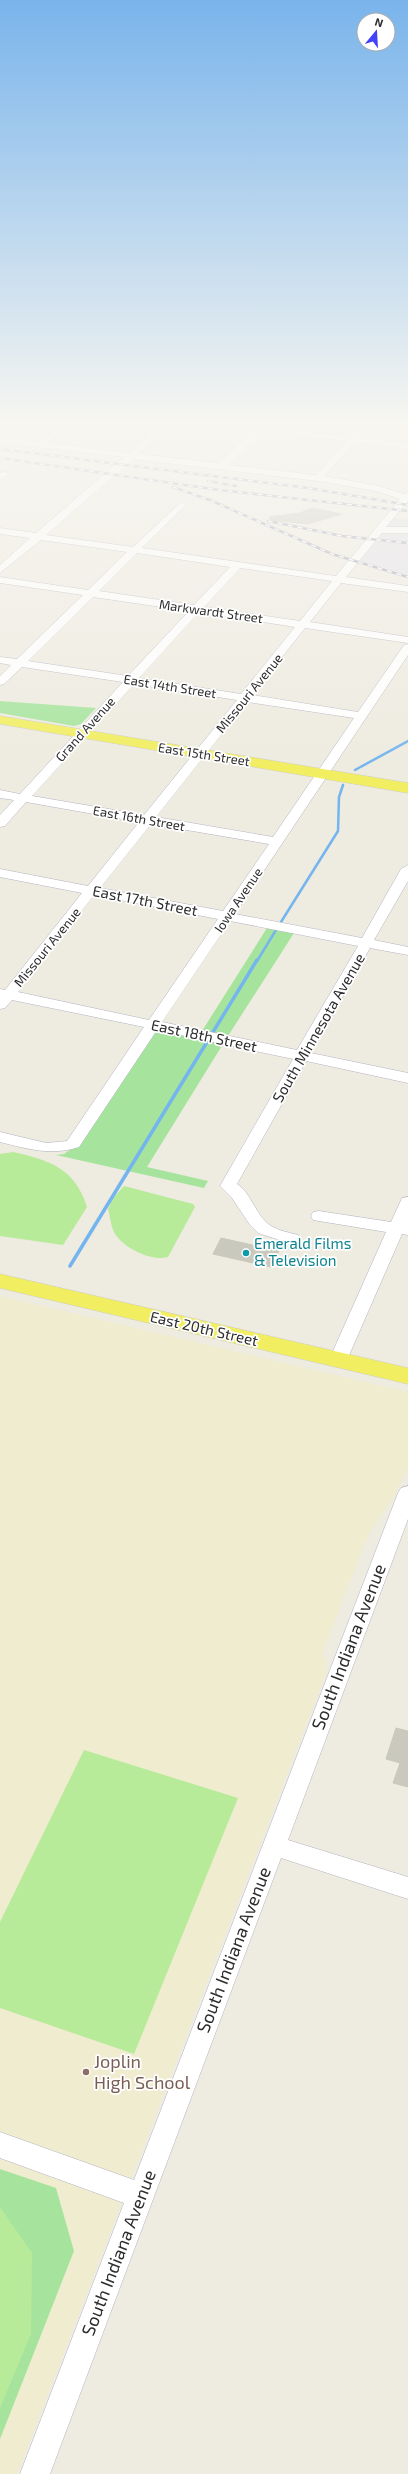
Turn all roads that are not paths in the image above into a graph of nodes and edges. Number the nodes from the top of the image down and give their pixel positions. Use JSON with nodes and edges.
{"nodes":[{"id":1,"x":35,"y":536,"type":"edge"},
{"id":2,"x":149,"y":536,"type":"edge"},
{"id":3,"x":373,"y":536,"type":"edge"},
{"id":4,"x":38,"y":537,"type":"junction"},
{"id":5,"x":135,"y":550,"type":"junction"},
{"id":6,"x":237,"y":565,"type":"junction"},
{"id":7,"x":0,"y":570,"type":"edge"},
{"id":8,"x":340,"y":579,"type":"junction"},
{"id":9,"x":0,"y":580,"type":"edge"},
{"id":10,"x":408,"y":589,"type":"edge"},
{"id":11,"x":91,"y":594,"type":"junction"},
{"id":12,"x":195,"y":609,"type":"junction"},
{"id":13,"x":303,"y":625,"type":"junction"},
{"id":14,"x":408,"y":640,"type":"edge"},
{"id":15,"x":408,"y":647,"type":"edge"},
{"id":16,"x":0,"y":660,"type":"edge"},
{"id":17,"x":19,"y":663,"type":"junction"},
{"id":18,"x":130,"y":680,"type":"junction"},
{"id":19,"x":0,"y":682,"type":"edge"},
{"id":20,"x":245,"y":698,"type":"junction"},
{"id":21,"x":363,"y":716,"type":"junction"},
{"id":22,"x":0,"y":720,"type":"edge"},
{"id":23,"x":81,"y":734,"type":"junction"},
{"id":24,"x":201,"y":753,"type":"junction"},
{"id":25,"x":324,"y":774,"type":"junction"},
{"id":26,"x":408,"y":788,"type":"edge"},
{"id":27,"x":0,"y":794,"type":"edge"},
{"id":28,"x":23,"y":798,"type":"junction"},
{"id":29,"x":148,"y":820,"type":"junction"},
{"id":30,"x":0,"y":823,"type":"edge"},
{"id":31,"x":278,"y":842,"type":"junction"},
{"id":32,"x":408,"y":869,"type":"edge"},
{"id":33,"x":0,"y":873,"type":"edge"},
{"id":34,"x":92,"y":891,"type":"junction"},
{"id":35,"x":227,"y":916,"type":"junction"},
{"id":36,"x":367,"y":943,"type":"junction"},
{"id":37,"x":408,"y":951,"type":"edge"},
{"id":38,"x":3,"y":998,"type":"edge"},
{"id":39,"x":152,"y":1025,"type":"junction"},
{"id":40,"x":302,"y":1056,"type":"junction"},
{"id":41,"x":408,"y":1078,"type":"edge"},
{"id":42,"x":0,"y":1137,"type":"edge"},
{"id":43,"x":408,"y":1202,"type":"edge"},
{"id":44,"x":319,"y":1216,"type":"dead end"},
{"id":45,"x":402,"y":1228,"type":"edge"},
{"id":46,"x":292,"y":1239,"type":"dead end"},
{"id":47,"x":0,"y":1281,"type":"edge"},
{"id":48,"x":338,"y":1360,"type":"junction"},
{"id":49,"x":408,"y":1376,"type":"edge"},
{"id":50,"x":408,"y":1493,"type":"edge"},
{"id":51,"x":274,"y":1846,"type":"junction"},
{"id":52,"x":408,"y":1888,"type":"edge"},
{"id":53,"x":0,"y":2145,"type":"edge"},
{"id":54,"x":140,"y":2196,"type":"junction"},
{"id":55,"x":35,"y":2474,"type":"edge"}],
"edges":[{"from":1,"to":4,"type":"street"},
{"from":2,"to":5,"type":"street"},
{"from":3,"to":8,"type":"street","name":"Missouri Avenue"},
{"from":4,"to":5,"type":"street"},
{"from":4,"to":7,"type":"street"},
{"from":5,"to":6,"type":"street"},
{"from":5,"to":11,"type":"street"},
{"from":6,"to":8,"type":"street"},
{"from":6,"to":12,"type":"street","name":"Grand Avenue"},
{"from":8,"to":10,"type":"street"},
{"from":8,"to":13,"type":"street","name":"Missouri Avenue"},
{"from":9,"to":11,"type":"street","name":"Markwardt Street"},
{"from":11,"to":12,"type":"street","name":"Markwardt Street"},
{"from":11,"to":17,"type":"street"},
{"from":12,"to":13,"type":"street","name":"Markwardt Street"},
{"from":12,"to":18,"type":"street","name":"Grand Avenue"},
{"from":13,"to":14,"type":"street","name":"Markwardt Street"},
{"from":13,"to":20,"type":"street","name":"Missouri Avenue"},
{"from":15,"to":21,"type":"street","name":"Iowa Avenue"},
{"from":16,"to":17,"type":"street","name":"East 14th Street"},
{"from":17,"to":18,"type":"street","name":"East 14th Street"},
{"from":17,"to":19,"type":"street"},
{"from":18,"to":20,"type":"street","name":"East 14th Street"},
{"from":18,"to":23,"type":"street","name":"Grand Avenue"},
{"from":20,"to":21,"type":"street","name":"East 14th Street"},
{"from":20,"to":24,"type":"street","name":"Missouri Avenue"},
{"from":21,"to":25,"type":"street","name":"Iowa Avenue"},
{"from":22,"to":23,"type":"main road","name":"East 15th Street"},
{"from":23,"to":24,"type":"main road","name":"East 15th Street"},
{"from":23,"to":28,"type":"street","name":"Grand Avenue"},
{"from":24,"to":25,"type":"main road","name":"East 15th Street"},
{"from":24,"to":29,"type":"street","name":"Missouri Avenue"},
{"from":25,"to":26,"type":"main road","name":"East 15th Street"},
{"from":25,"to":31,"type":"street","name":"Iowa Avenue"},
{"from":27,"to":28,"type":"street","name":"East 16th Street"},
{"from":28,"to":29,"type":"street","name":"East 16th Street"},
{"from":28,"to":30,"type":"street","name":"Grand Avenue"},
{"from":29,"to":31,"type":"street","name":"East 16th Street"},
{"from":29,"to":34,"type":"street","name":"Missouri Avenue"},
{"from":31,"to":35,"type":"street","name":"Iowa Avenue"},
{"from":32,"to":36,"type":"street","name":"South Minnesota Avenue"},
{"from":33,"to":34,"type":"street","name":"East 17th Street"},
{"from":34,"to":35,"type":"street","name":"East 17th Street"},
{"from":34,"to":38,"type":"street","name":"Missouri Avenue"},
{"from":35,"to":36,"type":"street","name":"East 17th Street"},
{"from":35,"to":39,"type":"street","name":"Iowa Avenue"},
{"from":36,"to":37,"type":"street","name":"East 17th Street"},
{"from":36,"to":40,"type":"street","name":"South Minnesota Avenue"},
{"from":38,"to":39,"type":"street","name":"East 18th Street"},
{"from":39,"to":40,"type":"street","name":"East 18th Street"},
{"from":39,"to":42,"type":"street","name":"Iowa Avenue"},
{"from":40,"to":41,"type":"street","name":"East 18th Street"},
{"from":40,"to":46,"type":"street","name":"South Minnesota Avenue"},
{"from":43,"to":45,"type":"street"},
{"from":44,"to":45,"type":"street"},
{"from":45,"to":48,"type":"street"},
{"from":47,"to":48,"type":"main road","name":"East 20th Street"},
{"from":48,"to":49,"type":"main road","name":"East 20th Street"},
{"from":50,"to":51,"type":"street","name":"South Indiana Avenue"},
{"from":51,"to":52,"type":"street"},
{"from":51,"to":54,"type":"street","name":"South Indiana Avenue"},
{"from":53,"to":54,"type":"street"},
{"from":54,"to":55,"type":"street","name":"South Indiana Avenue"}]}
